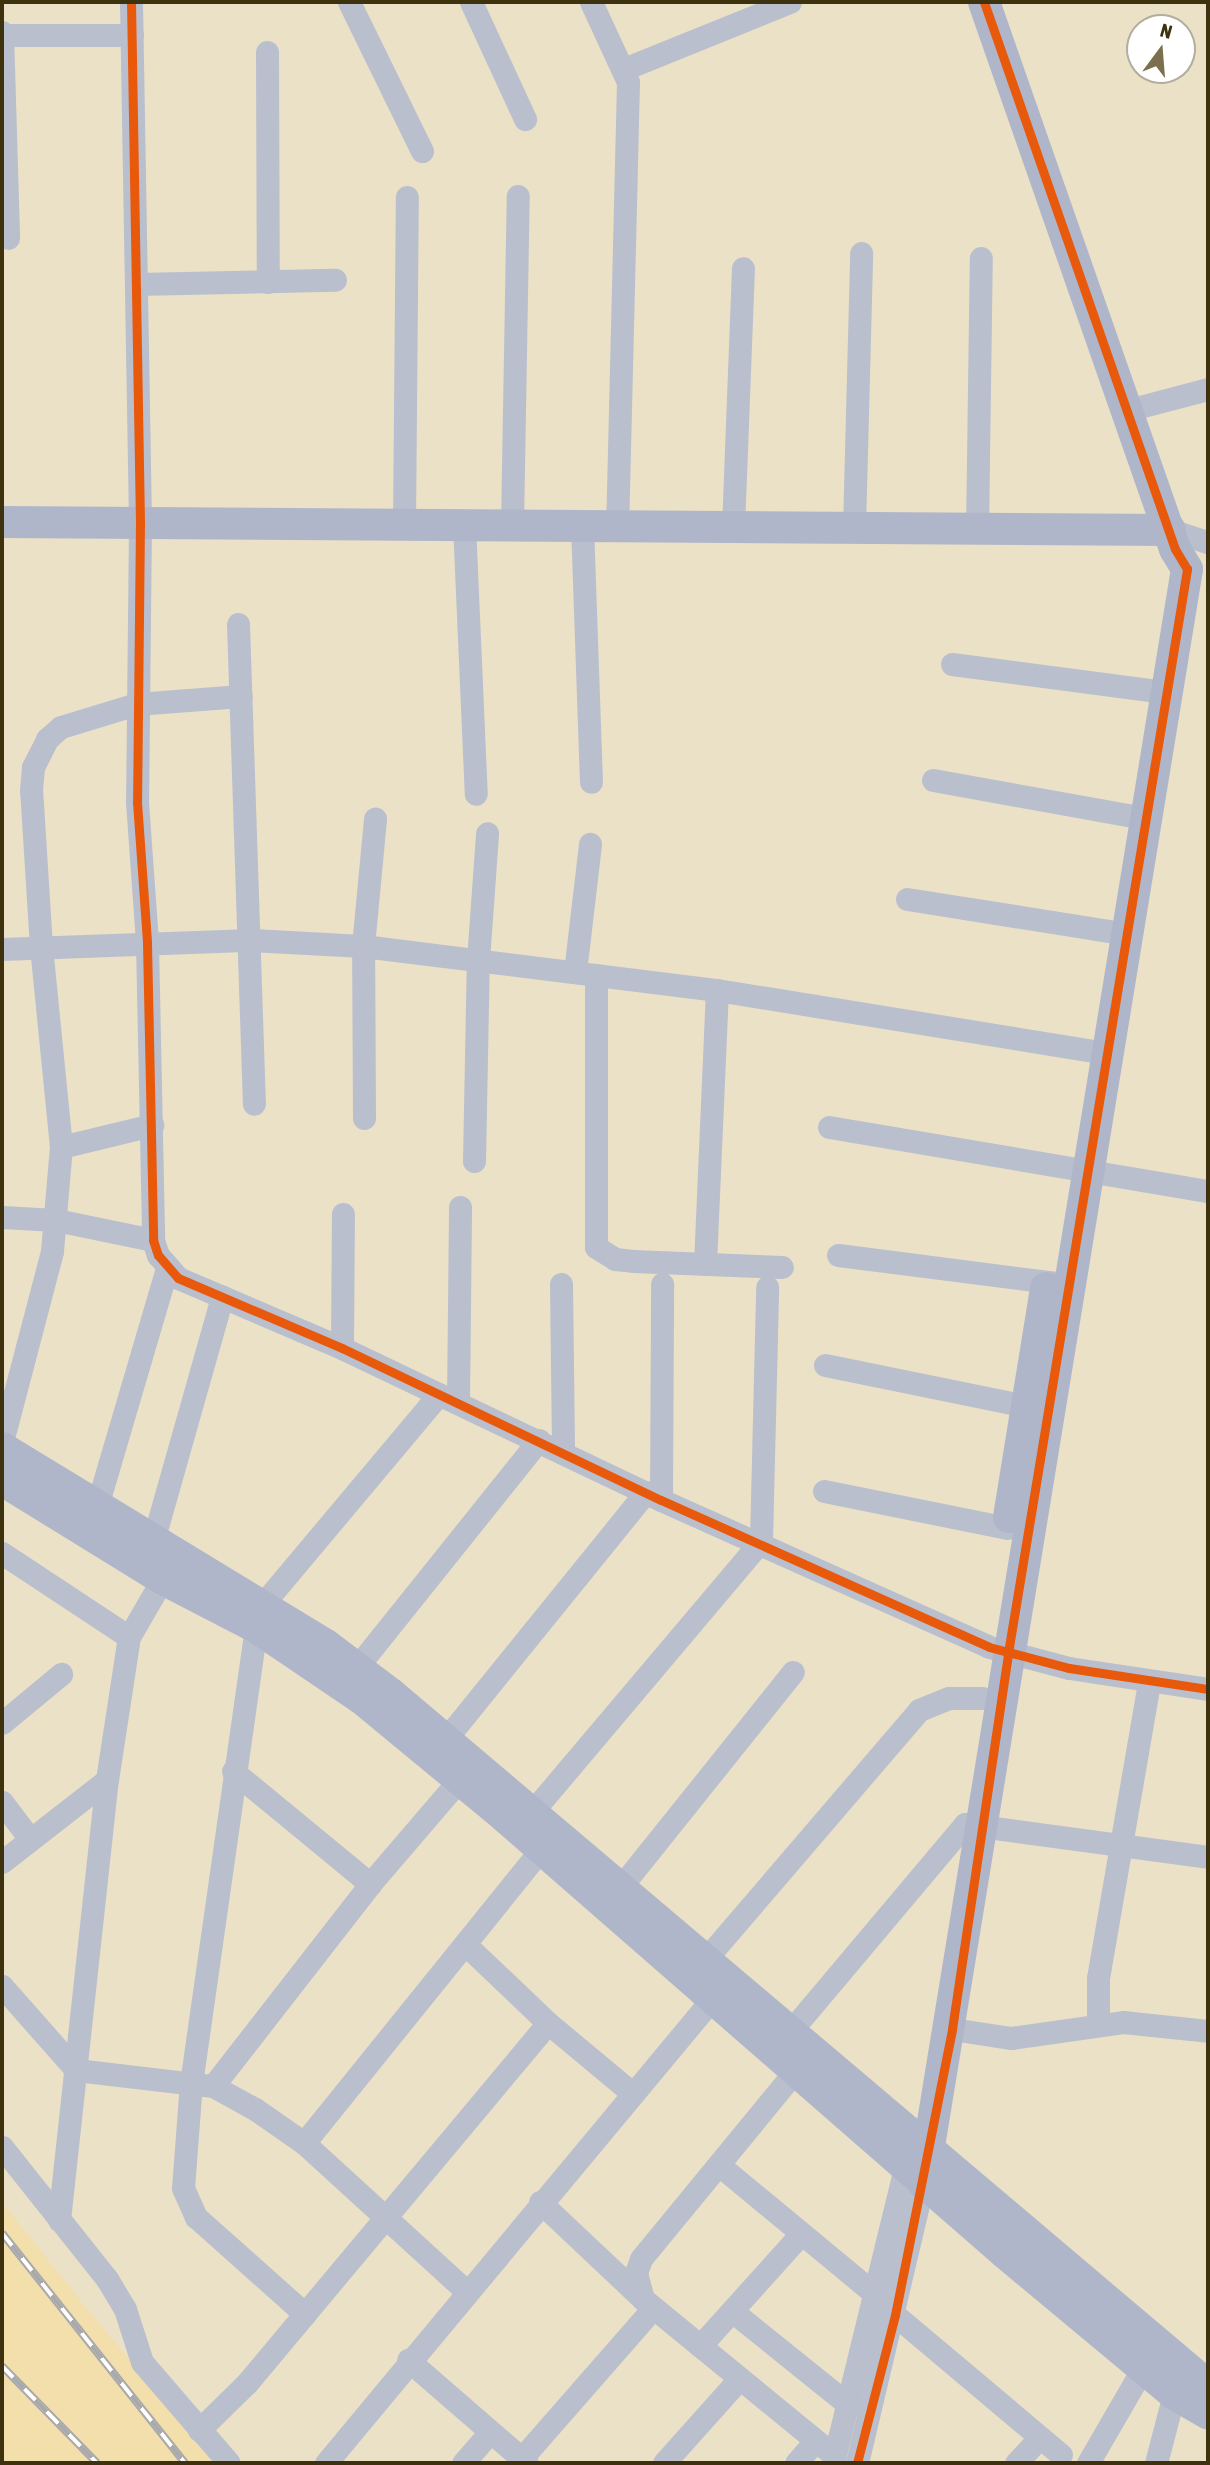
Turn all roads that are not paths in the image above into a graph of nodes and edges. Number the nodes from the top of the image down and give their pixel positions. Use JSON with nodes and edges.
{"nodes":[{"id":1,"x":131,"y":2,"type":"edge"},
{"id":2,"x":349,"y":2,"type":"edge"},
{"id":3,"x":471,"y":2,"type":"edge"},
{"id":4,"x":591,"y":2,"type":"edge"},
{"id":5,"x":790,"y":2,"type":"edge"},
{"id":6,"x":984,"y":2,"type":"edge"},
{"id":7,"x":2,"y":34,"type":"edge"},
{"id":8,"x":132,"y":34,"type":"junction"},
{"id":9,"x":267,"y":52,"type":"dead end"},
{"id":10,"x":624,"y":69,"type":"junction"},
{"id":11,"x":525,"y":119,"type":"dead end"},
{"id":12,"x":422,"y":151,"type":"dead end"},
{"id":13,"x":518,"y":196,"type":"dead end"},
{"id":14,"x":407,"y":197,"type":"dead end"},
{"id":15,"x":8,"y":238,"type":"dead end"},
{"id":16,"x":861,"y":253,"type":"dead end"},
{"id":17,"x":981,"y":258,"type":"dead end"},
{"id":18,"x":743,"y":268,"type":"dead end"},
{"id":19,"x":335,"y":280,"type":"dead end"},
{"id":20,"x":268,"y":282,"type":"junction"},
{"id":21,"x":136,"y":284,"type":"junction"},
{"id":22,"x":1208,"y":389,"type":"edge"},
{"id":23,"x":1128,"y":410,"type":"junction"},
{"id":24,"x":2,"y":522,"type":"edge"},
{"id":25,"x":140,"y":522,"type":"junction"},
{"id":26,"x":404,"y":524,"type":"junction"},
{"id":27,"x":464,"y":524,"type":"junction"},
{"id":28,"x":512,"y":525,"type":"junction"},
{"id":29,"x":582,"y":525,"type":"junction"},
{"id":30,"x":617,"y":526,"type":"junction"},
{"id":31,"x":733,"y":528,"type":"junction"},
{"id":32,"x":854,"y":528,"type":"junction"},
{"id":33,"x":976,"y":531,"type":"junction"},
{"id":34,"x":1173,"y":540,"type":"junction"},
{"id":35,"x":1208,"y":542,"type":"edge"},
{"id":36,"x":238,"y":624,"type":"dead end"},
{"id":37,"x":952,"y":664,"type":"dead end"},
{"id":38,"x":1149,"y":690,"type":"junction"},
{"id":39,"x":241,"y":696,"type":"junction"},
{"id":40,"x":136,"y":704,"type":"junction"},
{"id":41,"x":933,"y":780,"type":"dead end"},
{"id":42,"x":592,"y":782,"type":"dead end"},
{"id":43,"x":476,"y":794,"type":"dead end"},
{"id":44,"x":1128,"y":815,"type":"junction"},
{"id":45,"x":375,"y":819,"type":"dead end"},
{"id":46,"x":487,"y":833,"type":"dead end"},
{"id":47,"x":590,"y":844,"type":"dead end"},
{"id":48,"x":907,"y":899,"type":"dead end"},
{"id":49,"x":1118,"y":933,"type":"junction"},
{"id":50,"x":251,"y":940,"type":"junction"},
{"id":51,"x":147,"y":943,"type":"junction"},
{"id":52,"x":363,"y":946,"type":"junction"},
{"id":53,"x":41,"y":947,"type":"junction"},
{"id":54,"x":2,"y":948,"type":"edge"},
{"id":55,"x":478,"y":960,"type":"junction"},
{"id":56,"x":585,"y":973,"type":"junction"},
{"id":57,"x":717,"y":990,"type":"junction"},
{"id":58,"x":1098,"y":1051,"type":"junction"},
{"id":59,"x":254,"y":1104,"type":"dead end"},
{"id":60,"x":364,"y":1118,"type":"dead end"},
{"id":61,"x":152,"y":1125,"type":"junction"},
{"id":62,"x":829,"y":1127,"type":"dead end"},
{"id":63,"x":61,"y":1147,"type":"junction"},
{"id":64,"x":474,"y":1161,"type":"dead end"},
{"id":65,"x":1078,"y":1169,"type":"junction"},
{"id":66,"x":1208,"y":1192,"type":"edge"},
{"id":67,"x":460,"y":1207,"type":"dead end"},
{"id":68,"x":343,"y":1214,"type":"dead end"},
{"id":69,"x":2,"y":1217,"type":"edge"},
{"id":70,"x":56,"y":1220,"type":"junction"},
{"id":71,"x":153,"y":1240,"type":"junction"},
{"id":72,"x":838,"y":1255,"type":"dead end"},
{"id":73,"x":705,"y":1264,"type":"junction"},
{"id":74,"x":782,"y":1266,"type":"dead end"},
{"id":75,"x":167,"y":1268,"type":"junction"},
{"id":76,"x":1057,"y":1283,"type":"junction"},
{"id":77,"x":561,"y":1284,"type":"dead end"},
{"id":78,"x":662,"y":1284,"type":"dead end"},
{"id":79,"x":767,"y":1287,"type":"dead end"},
{"id":80,"x":222,"y":1297,"type":"junction"},
{"id":81,"x":342,"y":1349,"type":"junction"},
{"id":82,"x":825,"y":1365,"type":"dead end"},
{"id":83,"x":449,"y":1399,"type":"junction"},
{"id":84,"x":1026,"y":1406,"type":"junction"},
{"id":85,"x":539,"y":1440,"type":"junction"},
{"id":86,"x":2,"y":1442,"type":"edge"},
{"id":87,"x":2,"y":1448,"type":"edge"},
{"id":88,"x":563,"y":1453,"type":"junction"},
{"id":89,"x":2,"y":1480,"type":"edge"},
{"id":90,"x":824,"y":1491,"type":"dead end"},
{"id":91,"x":654,"y":1496,"type":"junction"},
{"id":92,"x":97,"y":1506,"type":"junction"},
{"id":93,"x":1007,"y":1528,"type":"junction"},
{"id":94,"x":761,"y":1541,"type":"junction"},
{"id":95,"x":2,"y":1553,"type":"edge"},
{"id":96,"x":164,"y":1559,"type":"junction"},
{"id":97,"x":259,"y":1616,"type":"junction"},
{"id":98,"x":129,"y":1637,"type":"junction"},
{"id":99,"x":999,"y":1650,"type":"junction"},
{"id":100,"x":357,"y":1667,"type":"junction"},
{"id":101,"x":793,"y":1672,"type":"dead end"},
{"id":102,"x":61,"y":1674,"type":"dead end"},
{"id":103,"x":1149,"y":1682,"type":"junction"},
{"id":104,"x":1208,"y":1689,"type":"edge"},
{"id":105,"x":982,"y":1698,"type":"junction"},
{"id":106,"x":2,"y":1723,"type":"edge"},
{"id":107,"x":445,"y":1740,"type":"junction"},
{"id":108,"x":233,"y":1771,"type":"junction"},
{"id":109,"x":107,"y":1780,"type":"junction"},
{"id":110,"x":459,"y":1780,"type":"junction"},
{"id":111,"x":2,"y":1802,"type":"edge"},
{"id":112,"x":532,"y":1812,"type":"junction"},
{"id":113,"x":975,"y":1825,"type":"junction"},
{"id":114,"x":30,"y":1839,"type":"junction"},
{"id":115,"x":1121,"y":1845,"type":"junction"},
{"id":116,"x":540,"y":1850,"type":"junction"},
{"id":117,"x":1208,"y":1857,"type":"edge"},
{"id":118,"x":2,"y":1862,"type":"edge"},
{"id":119,"x":370,"y":1884,"type":"junction"},
{"id":120,"x":619,"y":1889,"type":"junction"},
{"id":121,"x":465,"y":1944,"type":"junction"},
{"id":122,"x":704,"y":1961,"type":"junction"},
{"id":123,"x":2,"y":1986,"type":"edge"},
{"id":124,"x":712,"y":1999,"type":"junction"},
{"id":125,"x":548,"y":2023,"type":"junction"},
{"id":126,"x":1098,"y":2024,"type":"junction"},
{"id":127,"x":952,"y":2029,"type":"junction"},
{"id":128,"x":1208,"y":2031,"type":"edge"},
{"id":129,"x":789,"y":2033,"type":"junction"},
{"id":130,"x":76,"y":2070,"type":"junction"},
{"id":131,"x":796,"y":2070,"type":"junction"},
{"id":132,"x":202,"y":2084,"type":"junction"},
{"id":133,"x":632,"y":2093,"type":"junction"},
{"id":134,"x":304,"y":2143,"type":"junction"},
{"id":135,"x":2,"y":2147,"type":"edge"},
{"id":136,"x":917,"y":2160,"type":"junction"},
{"id":137,"x":719,"y":2165,"type":"junction"},
{"id":138,"x":540,"y":2202,"type":"junction"},
{"id":139,"x":383,"y":2217,"type":"junction"},
{"id":140,"x":59,"y":2220,"type":"junction"},
{"id":141,"x":801,"y":2234,"type":"junction"},
{"id":142,"x":466,"y":2291,"type":"junction"},
{"id":143,"x":876,"y":2295,"type":"junction"},
{"id":144,"x":648,"y":2304,"type":"junction"},
{"id":145,"x":732,"y":2311,"type":"junction"},
{"id":146,"x":304,"y":2314,"type":"junction"},
{"id":147,"x":895,"y":2315,"type":"junction"},
{"id":148,"x":700,"y":2346,"type":"junction"},
{"id":149,"x":408,"y":2360,"type":"junction"},
{"id":150,"x":1143,"y":2368,"type":"junction"},
{"id":151,"x":739,"y":2379,"type":"junction"},
{"id":152,"x":1208,"y":2386,"type":"edge"},
{"id":153,"x":1174,"y":2394,"type":"junction"},
{"id":154,"x":849,"y":2405,"type":"junction"},
{"id":155,"x":1208,"y":2414,"type":"edge"},
{"id":156,"x":199,"y":2430,"type":"junction"},
{"id":157,"x":490,"y":2432,"type":"junction"},
{"id":158,"x":1040,"y":2437,"type":"junction"},
{"id":159,"x":815,"y":2441,"type":"junction"},
{"id":160,"x":1061,"y":2455,"type":"dead end"},
{"id":161,"x":524,"y":2461,"type":"edge"},
{"id":162,"x":842,"y":2461,"type":"edge"},
{"id":163,"x":229,"y":2463,"type":"edge"},
{"id":164,"x":326,"y":2463,"type":"edge"},
{"id":165,"x":463,"y":2463,"type":"edge"},
{"id":166,"x":664,"y":2463,"type":"edge"},
{"id":167,"x":796,"y":2463,"type":"edge"},
{"id":168,"x":1016,"y":2463,"type":"edge"},
{"id":169,"x":1088,"y":2463,"type":"edge"},
{"id":170,"x":1156,"y":2463,"type":"edge"}],
"edges":[{"from":1,"to":8,"type":"street"},
{"from":2,"to":12,"type":"street"},
{"from":3,"to":11,"type":"street"},
{"from":4,"to":10,"type":"street"},
{"from":5,"to":10,"type":"street"},
{"from":6,"to":23,"type":"street"},
{"from":7,"to":8,"type":"street"},
{"from":7,"to":15,"type":"street"},
{"from":8,"to":21,"type":"street"},
{"from":9,"to":20,"type":"street"},
{"from":10,"to":30,"type":"street"},
{"from":13,"to":28,"type":"street"},
{"from":14,"to":26,"type":"street"},
{"from":16,"to":32,"type":"street"},
{"from":17,"to":33,"type":"street"},
{"from":18,"to":31,"type":"street"},
{"from":19,"to":20,"type":"street"},
{"from":20,"to":21,"type":"street"},
{"from":21,"to":25,"type":"street"},
{"from":22,"to":23,"type":"street"},
{"from":23,"to":34,"type":"street"},
{"from":24,"to":25,"type":"street"},
{"from":25,"to":26,"type":"street"},
{"from":25,"to":40,"type":"street"},
{"from":26,"to":27,"type":"street"},
{"from":27,"to":28,"type":"street"},
{"from":27,"to":43,"type":"street"},
{"from":28,"to":29,"type":"street"},
{"from":29,"to":30,"type":"street"},
{"from":29,"to":42,"type":"street"},
{"from":30,"to":31,"type":"street"},
{"from":31,"to":32,"type":"street"},
{"from":32,"to":33,"type":"street"},
{"from":33,"to":34,"type":"street"},
{"from":34,"to":35,"type":"street"},
{"from":34,"to":38,"type":"street"},
{"from":34,"to":49,"type":"street"},
{"from":36,"to":39,"type":"street"},
{"from":37,"to":38,"type":"street"},
{"from":38,"to":44,"type":"street"},
{"from":39,"to":40,"type":"street"},
{"from":39,"to":50,"type":"street"},
{"from":40,"to":51,"type":"street"},
{"from":40,"to":53,"type":"street"},
{"from":41,"to":44,"type":"street"},
{"from":44,"to":49,"type":"street"},
{"from":45,"to":52,"type":"street"},
{"from":46,"to":55,"type":"street"},
{"from":47,"to":56,"type":"street"},
{"from":48,"to":49,"type":"street"},
{"from":49,"to":58,"type":"street"},
{"from":50,"to":51,"type":"street"},
{"from":50,"to":52,"type":"street"},
{"from":50,"to":59,"type":"street"},
{"from":51,"to":53,"type":"street"},
{"from":51,"to":61,"type":"street"},
{"from":52,"to":55,"type":"street"},
{"from":52,"to":60,"type":"street"},
{"from":53,"to":54,"type":"street"},
{"from":53,"to":63,"type":"street"},
{"from":55,"to":56,"type":"street"},
{"from":55,"to":64,"type":"street"},
{"from":56,"to":57,"type":"street"},
{"from":56,"to":73,"type":"street"},
{"from":57,"to":58,"type":"street"},
{"from":57,"to":73,"type":"street"},
{"from":58,"to":65,"type":"street"},
{"from":61,"to":63,"type":"street"},
{"from":61,"to":71,"type":"street"},
{"from":62,"to":65,"type":"street"},
{"from":63,"to":70,"type":"street"},
{"from":65,"to":66,"type":"street"},
{"from":65,"to":76,"type":"street"},
{"from":67,"to":83,"type":"street"},
{"from":68,"to":81,"type":"street"},
{"from":69,"to":70,"type":"street"},
{"from":70,"to":71,"type":"street"},
{"from":70,"to":86,"type":"street"},
{"from":71,"to":75,"type":"street"},
{"from":72,"to":76,"type":"street"},
{"from":73,"to":74,"type":"street"},
{"from":75,"to":80,"type":"street"},
{"from":75,"to":92,"type":"street"},
{"from":76,"to":84,"type":"street"},
{"from":76,"to":99,"type":"street"},
{"from":77,"to":88,"type":"street"},
{"from":78,"to":91,"type":"street"},
{"from":79,"to":94,"type":"street"},
{"from":80,"to":81,"type":"street"},
{"from":80,"to":96,"type":"street"},
{"from":81,"to":83,"type":"street"},
{"from":82,"to":84,"type":"street"},
{"from":83,"to":85,"type":"street"},
{"from":83,"to":97,"type":"street"},
{"from":84,"to":93,"type":"street"},
{"from":85,"to":88,"type":"street"},
{"from":85,"to":100,"type":"street"},
{"from":87,"to":92,"type":"street"},
{"from":88,"to":91,"type":"street"},
{"from":89,"to":96,"type":"street"},
{"from":90,"to":93,"type":"street"},
{"from":91,"to":94,"type":"street"},
{"from":91,"to":107,"type":"street"},
{"from":92,"to":96,"type":"street"},
{"from":93,"to":99,"type":"street"},
{"from":94,"to":99,"type":"street"},
{"from":94,"to":112,"type":"street"},
{"from":95,"to":98,"type":"street"},
{"from":96,"to":97,"type":"street"},
{"from":96,"to":98,"type":"street"},
{"from":97,"to":100,"type":"street"},
{"from":97,"to":108,"type":"street"},
{"from":97,"to":110,"type":"street"},
{"from":98,"to":109,"type":"street"},
{"from":99,"to":103,"type":"street"},
{"from":99,"to":105,"type":"street"},
{"from":99,"to":113,"type":"street"},
{"from":100,"to":107,"type":"street"},
{"from":101,"to":120,"type":"street"},
{"from":102,"to":106,"type":"street"},
{"from":103,"to":104,"type":"street"},
{"from":103,"to":115,"type":"street"},
{"from":105,"to":113,"type":"street"},
{"from":105,"to":122,"type":"street"},
{"from":107,"to":112,"type":"street"},
{"from":108,"to":119,"type":"street"},
{"from":108,"to":132,"type":"street"},
{"from":109,"to":114,"type":"street"},
{"from":109,"to":130,"type":"street"},
{"from":110,"to":116,"type":"street"},
{"from":110,"to":119,"type":"street"},
{"from":111,"to":114,"type":"street"},
{"from":112,"to":120,"type":"street"},
{"from":113,"to":115,"type":"street"},
{"from":113,"to":127,"type":"street"},
{"from":113,"to":129,"type":"street"},
{"from":113,"to":136,"type":"street"},
{"from":114,"to":118,"type":"street"},
{"from":115,"to":117,"type":"street"},
{"from":115,"to":126,"type":"street"},
{"from":116,"to":121,"type":"street"},
{"from":116,"to":124,"type":"street"},
{"from":119,"to":132,"type":"street"},
{"from":120,"to":122,"type":"street"},
{"from":121,"to":125,"type":"street"},
{"from":121,"to":134,"type":"street"},
{"from":122,"to":129,"type":"street"},
{"from":123,"to":130,"type":"street"},
{"from":124,"to":131,"type":"street"},
{"from":124,"to":133,"type":"street"},
{"from":125,"to":133,"type":"street"},
{"from":125,"to":139,"type":"street"},
{"from":126,"to":127,"type":"street"},
{"from":126,"to":128,"type":"street"},
{"from":127,"to":136,"type":"street"},
{"from":129,"to":136,"type":"street"},
{"from":130,"to":132,"type":"street"},
{"from":130,"to":140,"type":"street"},
{"from":131,"to":136,"type":"street"},
{"from":131,"to":137,"type":"street"},
{"from":132,"to":134,"type":"street"},
{"from":132,"to":146,"type":"street"},
{"from":133,"to":138,"type":"street"},
{"from":134,"to":139,"type":"street"},
{"from":135,"to":140,"type":"street"},
{"from":136,"to":143,"type":"street"},
{"from":136,"to":147,"type":"street"},
{"from":136,"to":150,"type":"street"},
{"from":136,"to":152,"type":"street"},
{"from":137,"to":141,"type":"street"},
{"from":137,"to":144,"type":"street"},
{"from":138,"to":142,"type":"street"},
{"from":138,"to":144,"type":"street"},
{"from":139,"to":142,"type":"street"},
{"from":139,"to":146,"type":"street"},
{"from":140,"to":156,"type":"street"},
{"from":141,"to":143,"type":"street"},
{"from":141,"to":145,"type":"street"},
{"from":142,"to":149,"type":"street"},
{"from":143,"to":154,"type":"street"},
{"from":144,"to":148,"type":"street"},
{"from":144,"to":161,"type":"street"},
{"from":145,"to":148,"type":"street"},
{"from":145,"to":154,"type":"street"},
{"from":146,"to":156,"type":"street"},
{"from":147,"to":158,"type":"street"},
{"from":147,"to":162,"type":"street"},
{"from":148,"to":151,"type":"street"},
{"from":149,"to":157,"type":"street"},
{"from":149,"to":164,"type":"street"},
{"from":150,"to":153,"type":"street"},
{"from":150,"to":169,"type":"street"},
{"from":151,"to":159,"type":"street"},
{"from":151,"to":166,"type":"street"},
{"from":153,"to":155,"type":"street"},
{"from":153,"to":170,"type":"street"},
{"from":154,"to":162,"type":"street"},
{"from":156,"to":163,"type":"street"},
{"from":157,"to":161,"type":"street"},
{"from":157,"to":165,"type":"street"},
{"from":158,"to":160,"type":"street"},
{"from":158,"to":168,"type":"street"},
{"from":159,"to":162,"type":"street"},
{"from":159,"to":167,"type":"street"}]}
